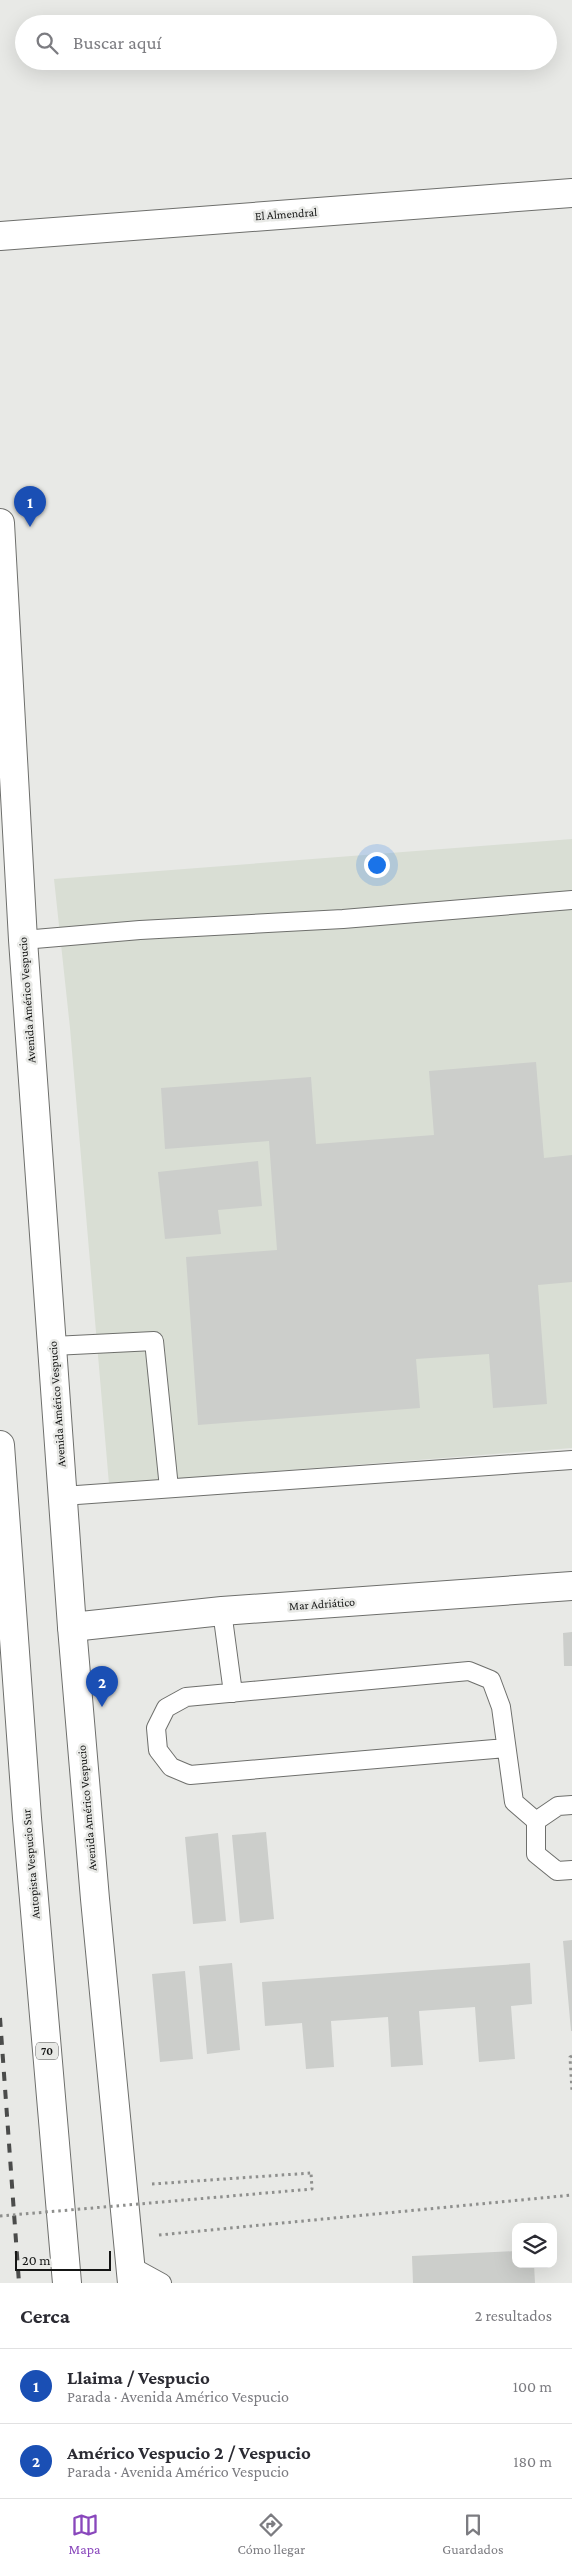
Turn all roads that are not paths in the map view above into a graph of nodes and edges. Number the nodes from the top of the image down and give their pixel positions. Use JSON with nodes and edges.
{"nodes":[{"id":1,"x":572,"y":193,"type":"edge"},
{"id":2,"x":0,"y":236,"type":"edge"},
{"id":3,"x":0,"y":523,"type":"edge"},
{"id":4,"x":572,"y":900,"type":"edge"},
{"id":5,"x":23,"y":940,"type":"junction"},
{"id":6,"x":53,"y":1346,"type":"junction"},
{"id":7,"x":0,"y":1445,"type":"edge"},
{"id":8,"x":572,"y":1460,"type":"edge"},
{"id":9,"x":168,"y":1488,"type":"junction"},
{"id":10,"x":64,"y":1496,"type":"junction"},
{"id":11,"x":572,"y":1586,"type":"edge"},
{"id":12,"x":222,"y":1611,"type":"junction"},
{"id":13,"x":72,"y":1627,"type":"junction"},
{"id":14,"x":233,"y":1694,"type":"junction"},
{"id":15,"x":506,"y":1748,"type":"junction"},
{"id":16,"x":572,"y":1805,"type":"edge"},
{"id":17,"x":536,"y":1821,"type":"junction"},
{"id":18,"x":572,"y":1870,"type":"edge"},
{"id":19,"x":132,"y":2274,"type":"edge"},
{"id":20,"x":67,"y":2283,"type":"edge"},
{"id":21,"x":162,"y":2283,"type":"edge"}],
"edges":[{"from":1,"to":2,"type":"main road","name":"El Almendral"},
{"from":3,"to":5,"type":"main road","name":"Avenida Américo Vespucio"},
{"from":4,"to":5,"type":"lane"},
{"from":5,"to":6,"type":"main road","name":"Avenida Américo Vespucio"},
{"from":6,"to":9,"type":"lane"},
{"from":6,"to":10,"type":"main road","name":"Avenida Américo Vespucio"},
{"from":7,"to":20,"type":"main road","name":"Autopista Vespucio Sur","number":"70"},
{"from":8,"to":9,"type":"lane"},
{"from":9,"to":10,"type":"lane"},
{"from":10,"to":13,"type":"main road","name":"Avenida Américo Vespucio"},
{"from":11,"to":12,"type":"main road","name":"Mar Adriático"},
{"from":12,"to":13,"type":"main road","name":"Mar Adriático"},
{"from":12,"to":14,"type":"lane"},
{"from":13,"to":19,"type":"main road","name":"Avenida Américo Vespucio"},
{"from":14,"to":15,"type":"lane"},
{"from":14,"to":15,"type":"lane"},
{"from":15,"to":17,"type":"lane"},
{"from":16,"to":17,"type":"lane"},
{"from":17,"to":18,"type":"lane"},
{"from":19,"to":21,"type":"lane"}]}
